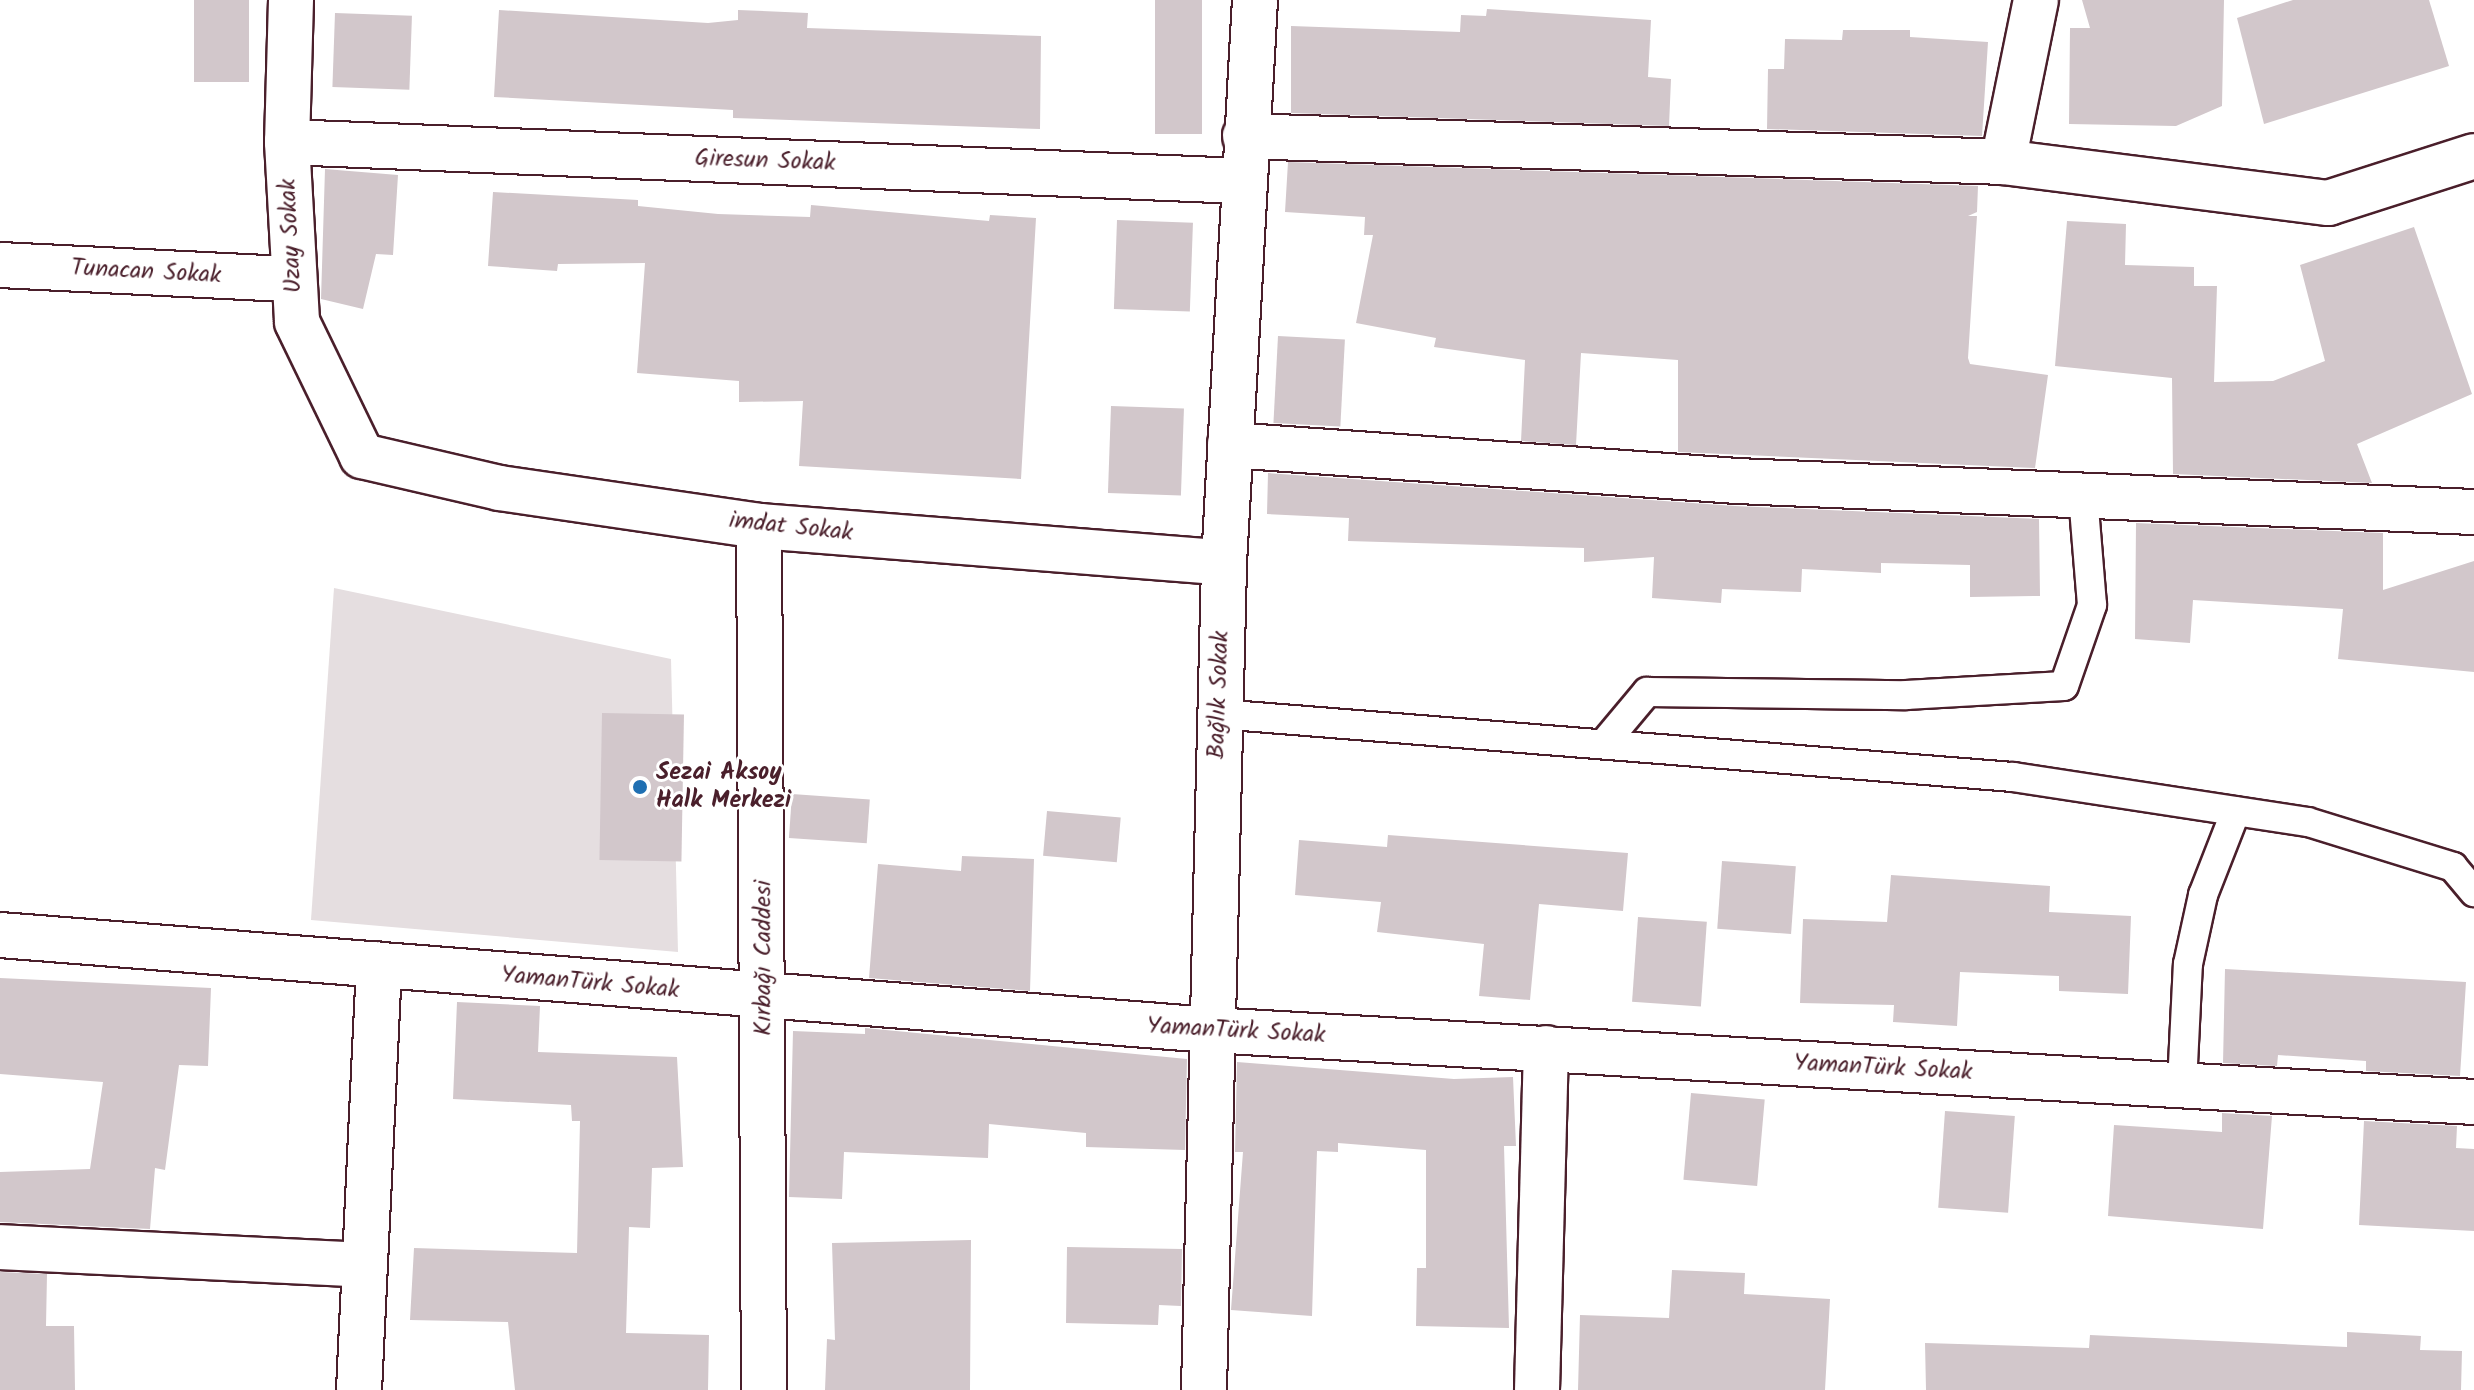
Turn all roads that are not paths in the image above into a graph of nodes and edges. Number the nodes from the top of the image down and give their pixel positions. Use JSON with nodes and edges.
{"nodes":[{"id":1,"x":291,"y":0,"type":"edge"},
{"id":2,"x":1255,"y":0,"type":"edge"},
{"id":3,"x":2036,"y":0,"type":"edge"},
{"id":4,"x":1245,"y":136,"type":"junction"},
{"id":5,"x":287,"y":142,"type":"junction"},
{"id":6,"x":2474,"y":156,"type":"edge"},
{"id":7,"x":2003,"y":162,"type":"junction"},
{"id":8,"x":1243,"y":181,"type":"junction"},
{"id":9,"x":0,"y":265,"type":"edge"},
{"id":10,"x":291,"y":279,"type":"junction"},
{"id":11,"x":1230,"y":445,"type":"junction"},
{"id":12,"x":362,"y":456,"type":"joint"},
{"id":13,"x":2083,"y":495,"type":"junction"},
{"id":14,"x":2474,"y":512,"type":"edge"},
{"id":15,"x":759,"y":526,"type":"junction"},
{"id":16,"x":1224,"y":563,"type":"junction"},
{"id":17,"x":1218,"y":714,"type":"junction"},
{"id":18,"x":1606,"y":741,"type":"junction"},
{"id":19,"x":2236,"y":811,"type":"junction"},
{"id":20,"x":2474,"y":892,"type":"edge"},
{"id":21,"x":0,"y":935,"type":"edge"},
{"id":22,"x":379,"y":964,"type":"junction"},
{"id":23,"x":765,"y":1000,"type":"junction"},
{"id":24,"x":1210,"y":1030,"type":"junction"},
{"id":25,"x":1546,"y":1048,"type":"junction"},
{"id":26,"x":2182,"y":1085,"type":"junction"},
{"id":27,"x":2474,"y":1102,"type":"edge"},
{"id":28,"x":0,"y":1247,"type":"edge"},
{"id":29,"x":364,"y":1265,"type":"junction"},
{"id":30,"x":359,"y":1390,"type":"edge"},
{"id":31,"x":764,"y":1390,"type":"edge"},
{"id":32,"x":1204,"y":1390,"type":"edge"},
{"id":33,"x":1537,"y":1390,"type":"edge"}],
"edges":[{"from":1,"to":5,"type":"street","name":"Uzay Sokak"},
{"from":2,"to":4,"type":"street","name":"Bağlık Sokak"},
{"from":3,"to":7,"type":"street"},
{"from":4,"to":7,"type":"street"},
{"from":4,"to":8,"type":"street","name":"Bağlık Sokak"},
{"from":5,"to":8,"type":"street","name":"Giresun Sokak"},
{"from":5,"to":10,"type":"street","name":"Uzay Sokak"},
{"from":6,"to":7,"type":"street"},
{"from":8,"to":11,"type":"street","name":"Bağlık Sokak"},
{"from":9,"to":10,"type":"street","name":"Tunacan Sokak"},
{"from":10,"to":12,"type":"street","name":"Uzay Sokak"},
{"from":11,"to":13,"type":"street"},
{"from":11,"to":16,"type":"street","name":"Bağlık Sokak"},
{"from":12,"to":15,"type":"street","name":"imdat Sokak"},
{"from":13,"to":14,"type":"street"},
{"from":13,"to":18,"type":"lane"},
{"from":15,"to":16,"type":"street","name":"imdat Sokak"},
{"from":15,"to":23,"type":"street","name":"Kırbağı Caddesi"},
{"from":16,"to":17,"type":"street","name":"Bağlık Sokak"},
{"from":17,"to":18,"type":"lane"},
{"from":17,"to":24,"type":"street","name":"Bağlık Sokak"},
{"from":18,"to":19,"type":"lane"},
{"from":19,"to":20,"type":"lane"},
{"from":19,"to":26,"type":"lane"},
{"from":21,"to":22,"type":"street","name":"YamanTürk Sokak"},
{"from":22,"to":23,"type":"street","name":"YamanTürk Sokak"},
{"from":22,"to":29,"type":"street"},
{"from":23,"to":24,"type":"street","name":"YamanTürk Sokak"},
{"from":23,"to":31,"type":"street","name":"Kırbağı Caddesi"},
{"from":24,"to":25,"type":"street","name":"YamanTürk Sokak"},
{"from":24,"to":32,"type":"street","name":"Bağlık Sokak"},
{"from":25,"to":26,"type":"street","name":"YamanTürk Sokak"},
{"from":25,"to":33,"type":"street"},
{"from":26,"to":27,"type":"street","name":"YamanTürk Sokak"},
{"from":28,"to":29,"type":"street"},
{"from":29,"to":30,"type":"street"}]}
